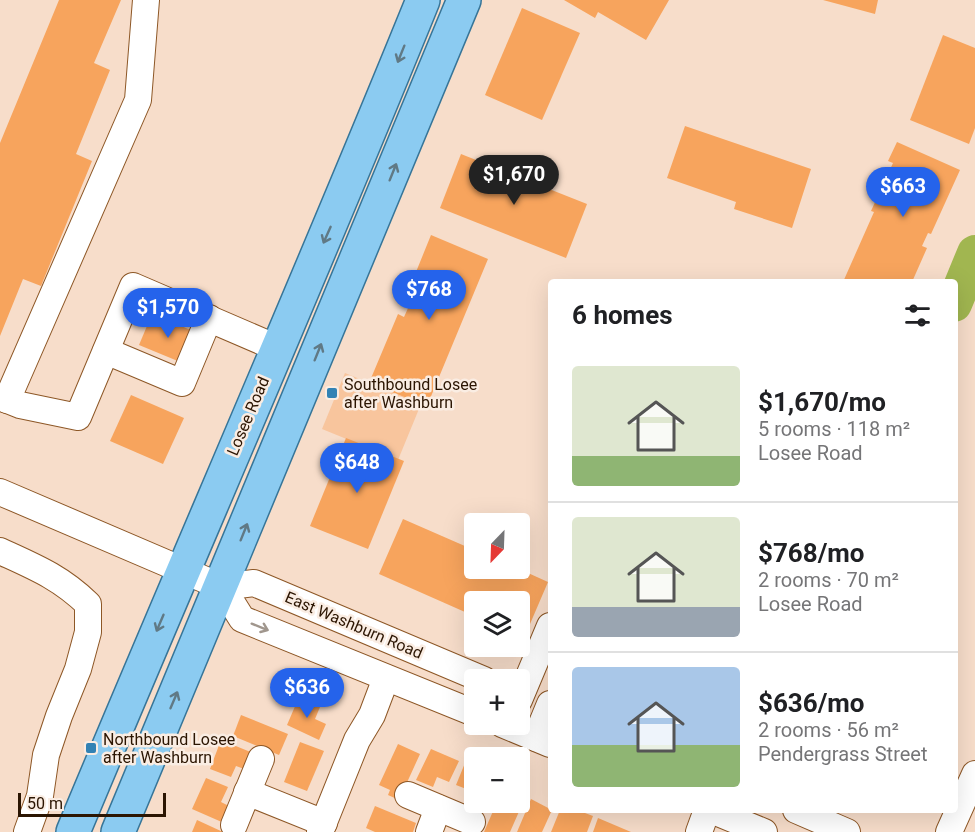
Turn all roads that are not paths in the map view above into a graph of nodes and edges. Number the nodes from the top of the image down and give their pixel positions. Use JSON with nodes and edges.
{"nodes":[{"id":1,"x":146,"y":0,"type":"edge"},
{"id":2,"x":423,"y":0,"type":"edge"},
{"id":3,"x":464,"y":0,"type":"edge"},
{"id":4,"x":209,"y":318,"type":"junction"},
{"id":5,"x":277,"y":348,"type":"junction"},
{"id":6,"x":106,"y":351,"type":"junction"},
{"id":7,"x":4,"y":398,"type":"edge"},
{"id":8,"x":0,"y":492,"type":"edge"},
{"id":9,"x":0,"y":551,"type":"edge"},
{"id":10,"x":183,"y":569,"type":"junction"},
{"id":11,"x":222,"y":586,"type":"junction"},
{"id":12,"x":548,"y":634,"type":"edge"},
{"id":13,"x":464,"y":672,"type":"edge"},
{"id":14,"x":530,"y":675,"type":"edge"},
{"id":15,"x":386,"y":678,"type":"junction"},
{"id":16,"x":530,"y":700,"type":"edge"},
{"id":17,"x":548,"y":705,"type":"edge"},
{"id":18,"x":464,"y":709,"type":"edge"},
{"id":19,"x":548,"y":716,"type":"edge"},
{"id":20,"x":529,"y":735,"type":"edge"},
{"id":21,"x":543,"y":741,"type":"edge"},
{"id":22,"x":261,"y":759,"type":"dead end"},
{"id":23,"x":975,"y":774,"type":"edge"},
{"id":24,"x":248,"y":792,"type":"junction"},
{"id":25,"x":408,"y":795,"type":"dead end"},
{"id":26,"x":438,"y":808,"type":"junction"},
{"id":27,"x":708,"y":813,"type":"edge"},
{"id":28,"x":716,"y":813,"type":"edge"},
{"id":29,"x":803,"y":813,"type":"edge"},
{"id":30,"x":472,"y":822,"type":"dead end"},
{"id":31,"x":234,"y":825,"type":"dead end"},
{"id":32,"x":322,"y":827,"type":"edge"},
{"id":33,"x":27,"y":832,"type":"edge"},
{"id":34,"x":73,"y":832,"type":"edge"},
{"id":35,"x":118,"y":832,"type":"edge"},
{"id":36,"x":429,"y":832,"type":"edge"},
{"id":37,"x":699,"y":832,"type":"edge"},
{"id":38,"x":764,"y":832,"type":"edge"},
{"id":39,"x":847,"y":832,"type":"edge"},
{"id":40,"x":950,"y":832,"type":"edge"}],
"edges":[{"from":1,"to":7,"type":"street"},
{"from":2,"to":5,"type":"main road","name":"Losee Road","one_way":true},
{"from":11,"to":3,"type":"main road","one_way":true},
{"from":4,"to":5,"type":"street"},
{"from":4,"to":6,"type":"street"},
{"from":4,"to":6,"type":"street"},
{"from":5,"to":10,"type":"main road","name":"Losee Road"},
{"from":6,"to":7,"type":"street"},
{"from":8,"to":10,"type":"street","name":"East Washburn Road"},
{"from":9,"to":33,"type":"street"},
{"from":10,"to":11,"type":"street","name":"East Washburn Road"},
{"from":10,"to":34,"type":"main road","name":"Losee Road","one_way":true},
{"from":11,"to":13,"type":"street","name":"East Washburn Road"},
{"from":11,"to":15,"type":"street","one_way":true},
{"from":35,"to":11,"type":"main road","one_way":true},
{"from":12,"to":14,"type":"street"},
{"from":15,"to":18,"type":"street"},
{"from":15,"to":32,"type":"street"},
{"from":16,"to":17,"type":"street"},
{"from":19,"to":21,"type":"street"},
{"from":20,"to":21,"type":"street"},
{"from":22,"to":24,"type":"street"},
{"from":23,"to":40,"type":"street"},
{"from":24,"to":31,"type":"street"},
{"from":24,"to":32,"type":"street"},
{"from":25,"to":26,"type":"street"},
{"from":26,"to":30,"type":"street"},
{"from":26,"to":36,"type":"street"},
{"from":27,"to":37,"type":"street"},
{"from":28,"to":38,"type":"street"},
{"from":29,"to":39,"type":"street"}]}
